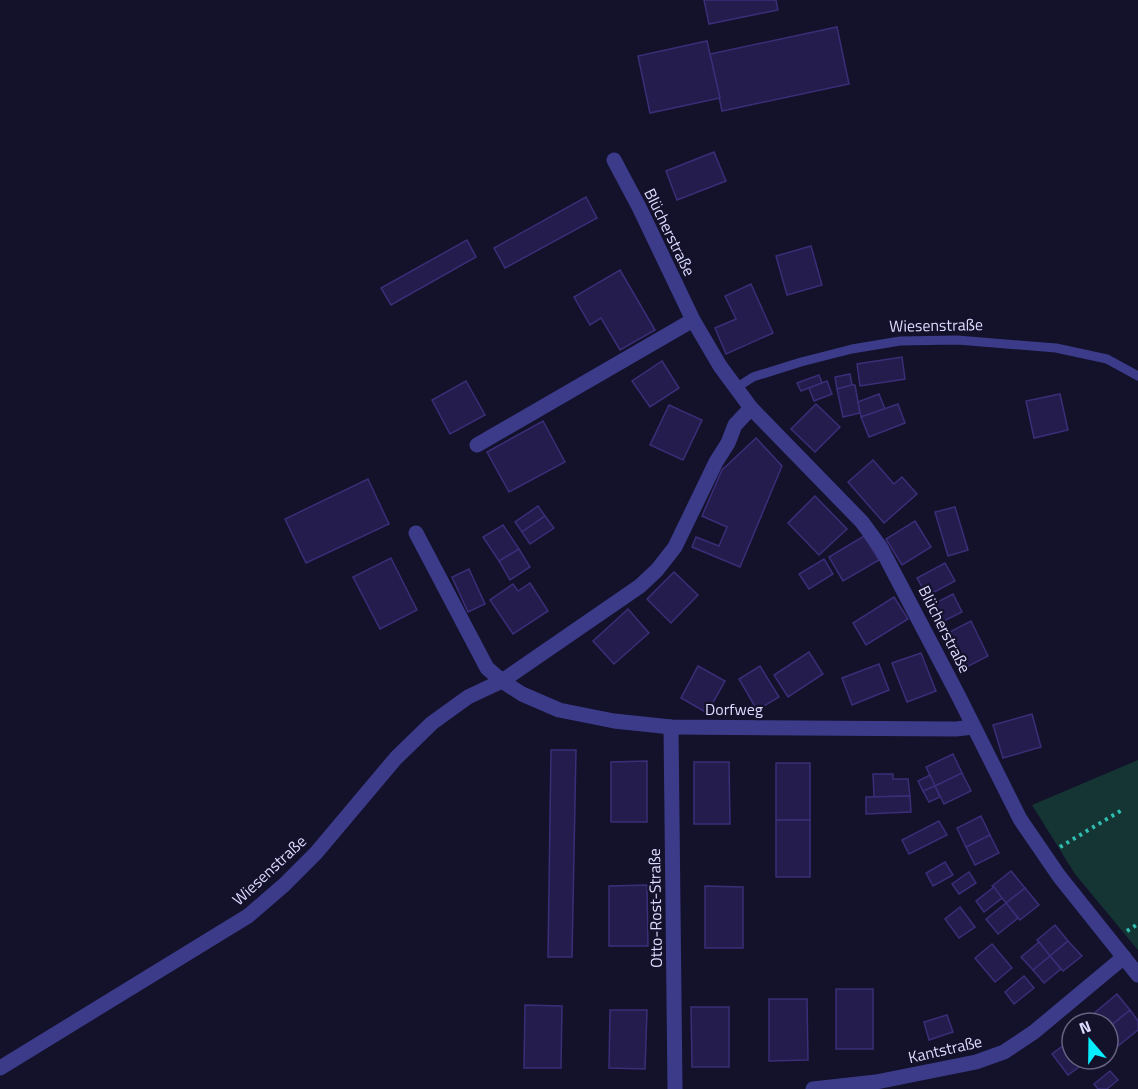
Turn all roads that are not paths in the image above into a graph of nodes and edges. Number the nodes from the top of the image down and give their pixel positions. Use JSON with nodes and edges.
{"nodes":[{"id":1,"x":614,"y":160,"type":"dead end"},
{"id":2,"x":693,"y":320,"type":"junction"},
{"id":3,"x":1138,"y":375,"type":"edge"},
{"id":4,"x":736,"y":388,"type":"junction"},
{"id":5,"x":751,"y":408,"type":"junction"},
{"id":6,"x":477,"y":445,"type":"dead end"},
{"id":7,"x":416,"y":533,"type":"dead end"},
{"id":8,"x":502,"y":681,"type":"junction"},
{"id":9,"x":973,"y":726,"type":"junction"},
{"id":10,"x":671,"y":727,"type":"junction"},
{"id":11,"x":1124,"y":957,"type":"junction"},
{"id":12,"x":1138,"y":975,"type":"edge"},
{"id":13,"x":0,"y":1068,"type":"edge"},
{"id":14,"x":675,"y":1089,"type":"edge"},
{"id":15,"x":813,"y":1089,"type":"edge"}],
"edges":[{"from":1,"to":2,"type":"street","name":"Blücherstraße"},
{"from":2,"to":4,"type":"street","name":"Blücherstraße"},
{"from":2,"to":6,"type":"street"},
{"from":3,"to":4,"type":"lane","name":"Wiesenstraße"},
{"from":4,"to":5,"type":"street","name":"Blücherstraße"},
{"from":5,"to":8,"type":"street","name":"Wiesenstraße"},
{"from":5,"to":9,"type":"street","name":"Blücherstraße"},
{"from":7,"to":8,"type":"street"},
{"from":8,"to":10,"type":"street","name":"Dorfweg"},
{"from":8,"to":13,"type":"street","name":"Wiesenstraße"},
{"from":9,"to":10,"type":"street","name":"Dorfweg"},
{"from":9,"to":11,"type":"street","name":"Blücherstraße"},
{"from":10,"to":14,"type":"street","name":"Otto-Rost-Straße"},
{"from":11,"to":12,"type":"street","name":"Blücherstraße"},
{"from":11,"to":15,"type":"street","name":"Kantstraße"}]}
